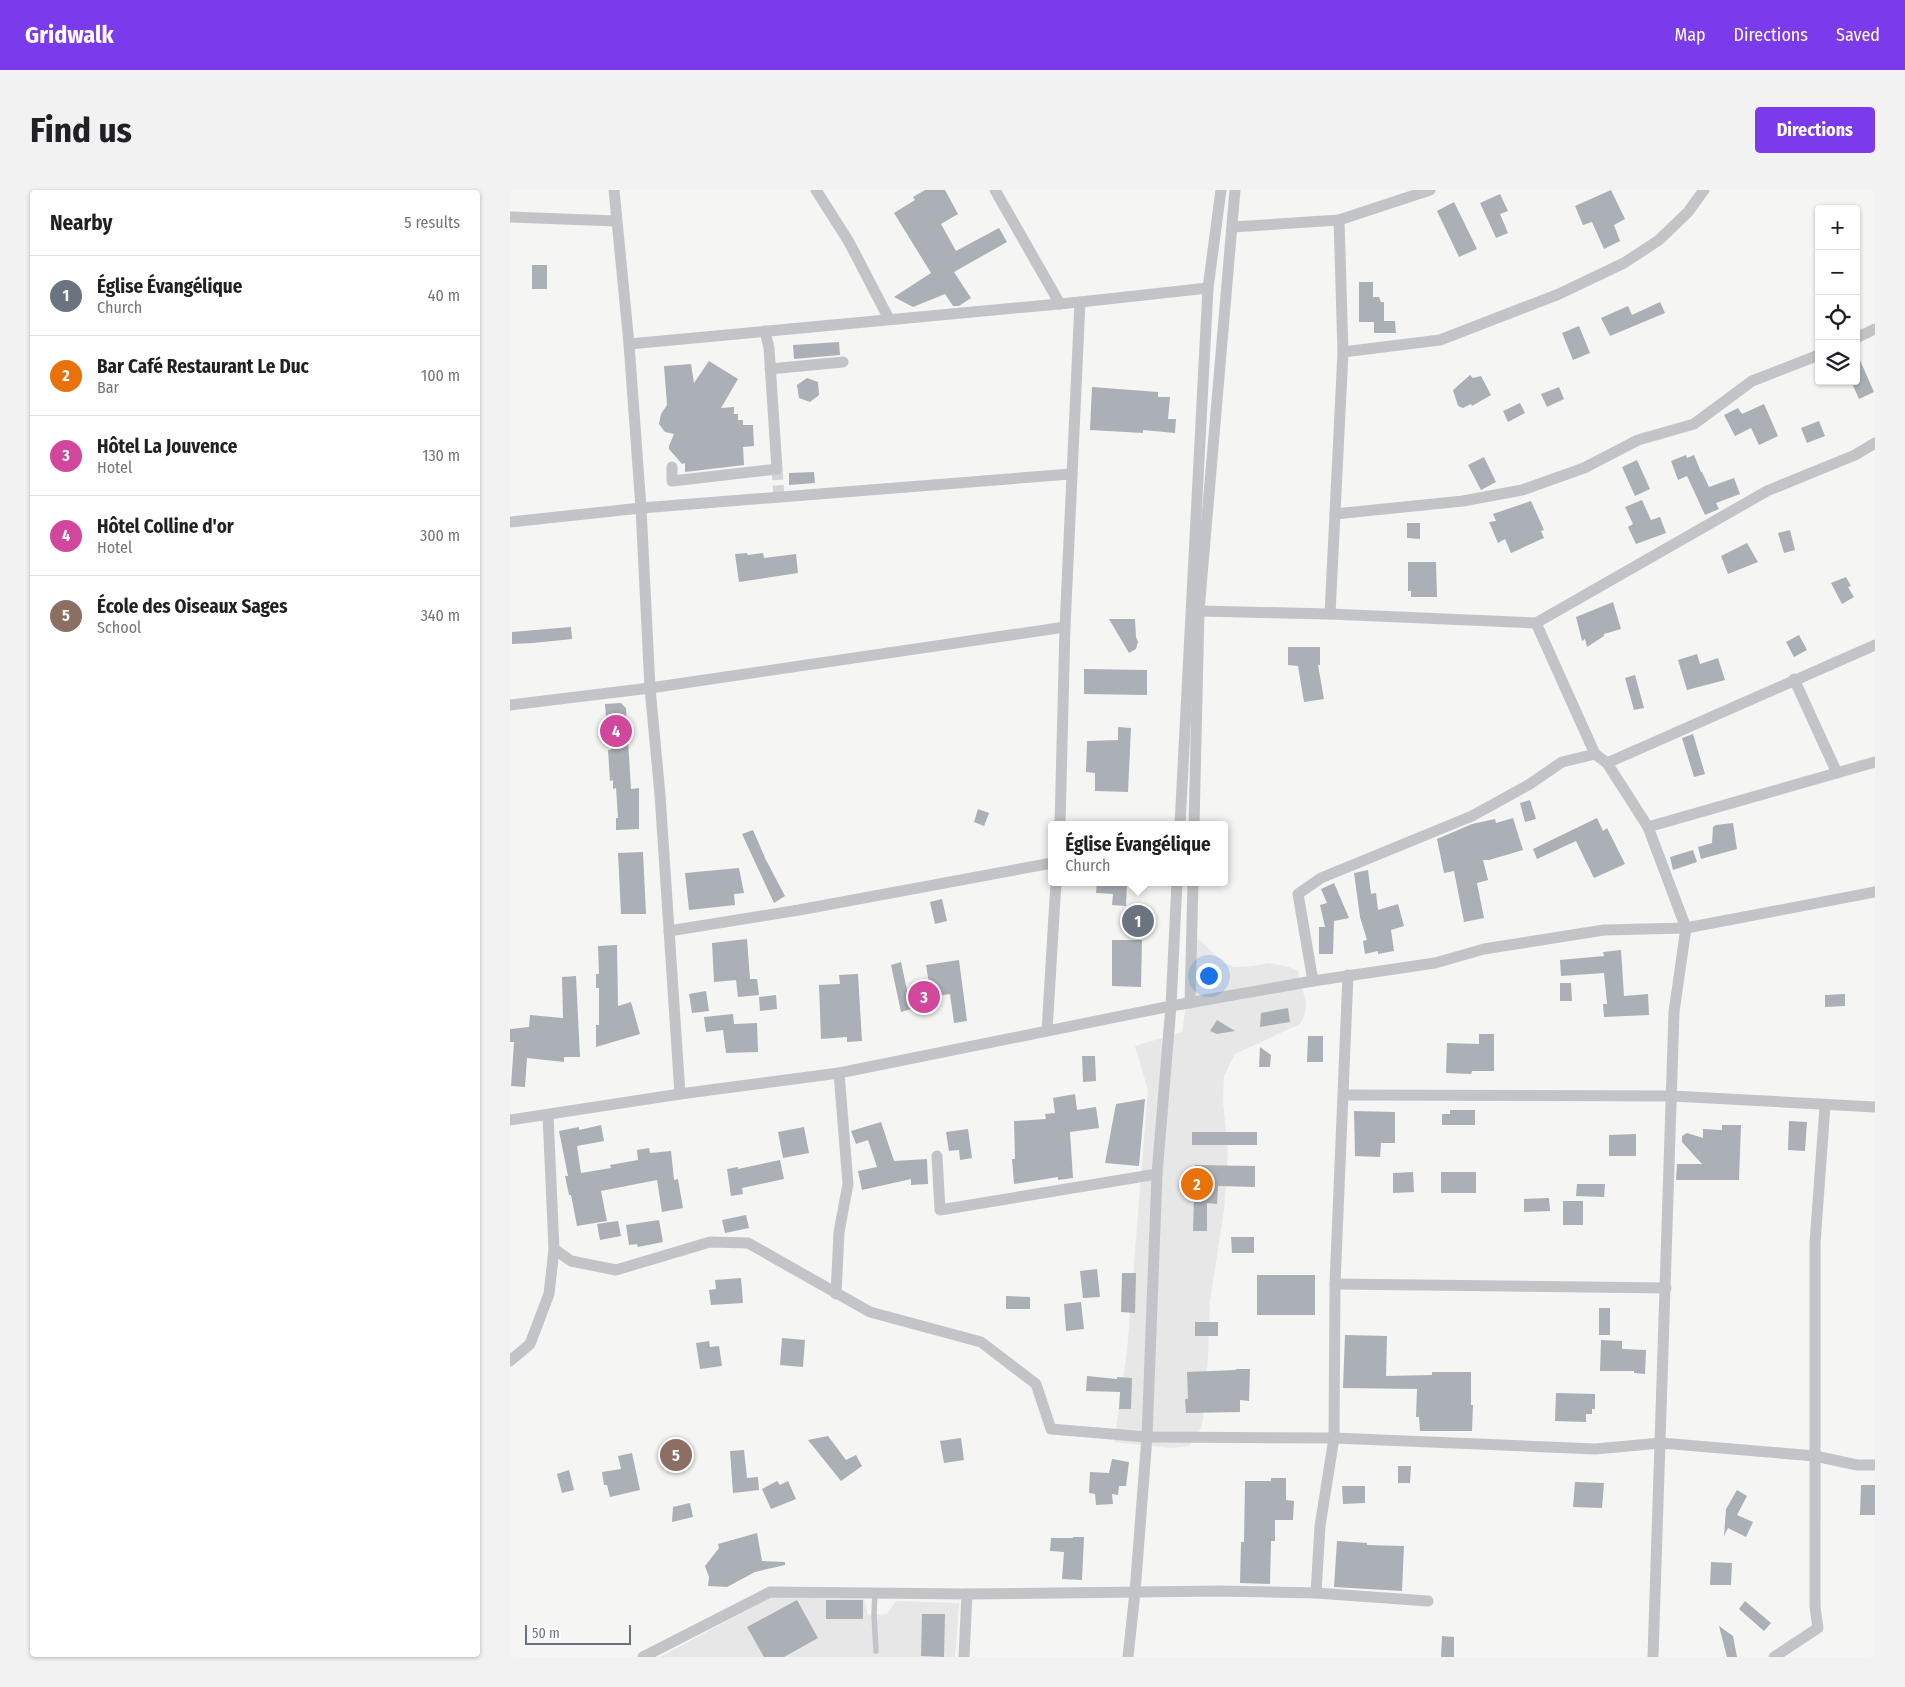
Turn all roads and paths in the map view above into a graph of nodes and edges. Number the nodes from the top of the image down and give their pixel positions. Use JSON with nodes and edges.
{"nodes":[{"id":1,"x":614,"y":190,"type":"edge"},
{"id":2,"x":816,"y":190,"type":"edge"},
{"id":3,"x":995,"y":190,"type":"edge"},
{"id":4,"x":1221,"y":190,"type":"edge"},
{"id":5,"x":1235,"y":190,"type":"edge"},
{"id":6,"x":1430,"y":190,"type":"edge"},
{"id":7,"x":1704,"y":190,"type":"edge"},
{"id":8,"x":510,"y":216,"type":"edge"},
{"id":9,"x":616,"y":220,"type":"junction"},
{"id":10,"x":1339,"y":220,"type":"junction"},
{"id":11,"x":1233,"y":226,"type":"junction"},
{"id":12,"x":1208,"y":288,"type":"junction"},
{"id":13,"x":1080,"y":302,"type":"junction"},
{"id":14,"x":1060,"y":304,"type":"junction"},
{"id":15,"x":889,"y":319,"type":"junction"},
{"id":16,"x":1875,"y":329,"type":"edge"},
{"id":17,"x":765,"y":331,"type":"junction"},
{"id":18,"x":1860,"y":336,"type":"edge"},
{"id":19,"x":628,"y":344,"type":"junction"},
{"id":20,"x":1343,"y":352,"type":"junction"},
{"id":21,"x":1815,"y":358,"type":"edge"},
{"id":22,"x":843,"y":362,"type":"dead end"},
{"id":23,"x":770,"y":369,"type":"junction"},
{"id":24,"x":1875,"y":443,"type":"edge"},
{"id":25,"x":672,"y":467,"type":"dead end"},
{"id":26,"x":1072,"y":474,"type":"junction"},
{"id":27,"x":641,"y":508,"type":"junction"},
{"id":28,"x":1335,"y":514,"type":"junction"},
{"id":29,"x":510,"y":522,"type":"edge"},
{"id":30,"x":1199,"y":611,"type":"junction"},
{"id":31,"x":1330,"y":614,"type":"junction"},
{"id":32,"x":1536,"y":623,"type":"junction"},
{"id":33,"x":1065,"y":627,"type":"junction"},
{"id":34,"x":1875,"y":645,"type":"edge"},
{"id":35,"x":1794,"y":680,"type":"junction"},
{"id":36,"x":650,"y":688,"type":"junction"},
{"id":37,"x":510,"y":705,"type":"edge"},
{"id":38,"x":1595,"y":754,"type":"junction"},
{"id":39,"x":1875,"y":762,"type":"edge"},
{"id":40,"x":1607,"y":763,"type":"junction"},
{"id":41,"x":1837,"y":773,"type":"junction"},
{"id":42,"x":1060,"y":821,"type":"edge"},
{"id":43,"x":1180,"y":821,"type":"edge"},
{"id":44,"x":1194,"y":821,"type":"edge"},
{"id":45,"x":1648,"y":828,"type":"junction"},
{"id":46,"x":1048,"y":864,"type":"edge"},
{"id":47,"x":1056,"y":886,"type":"edge"},
{"id":48,"x":1177,"y":886,"type":"edge"},
{"id":49,"x":1193,"y":886,"type":"edge"},
{"id":50,"x":1875,"y":892,"type":"edge"},
{"id":51,"x":1686,"y":928,"type":"junction"},
{"id":52,"x":669,"y":932,"type":"junction"},
{"id":53,"x":1348,"y":975,"type":"junction"},
{"id":54,"x":1313,"y":981,"type":"junction"},
{"id":55,"x":1190,"y":1003,"type":"junction"},
{"id":56,"x":1171,"y":1006,"type":"junction"},
{"id":57,"x":1047,"y":1031,"type":"junction"},
{"id":58,"x":839,"y":1073,"type":"junction"},
{"id":59,"x":680,"y":1094,"type":"junction"},
{"id":60,"x":1344,"y":1095,"type":"junction"},
{"id":61,"x":1672,"y":1096,"type":"junction"},
{"id":62,"x":1825,"y":1106,"type":"junction"},
{"id":63,"x":1875,"y":1108,"type":"edge"},
{"id":64,"x":548,"y":1115,"type":"junction"},
{"id":65,"x":510,"y":1120,"type":"edge"},
{"id":66,"x":937,"y":1156,"type":"dead end"},
{"id":67,"x":1157,"y":1174,"type":"junction"},
{"id":68,"x":554,"y":1249,"type":"junction"},
{"id":69,"x":1335,"y":1284,"type":"junction"},
{"id":70,"x":1666,"y":1288,"type":"junction"},
{"id":71,"x":836,"y":1294,"type":"junction"},
{"id":72,"x":510,"y":1361,"type":"edge"},
{"id":73,"x":1146,"y":1437,"type":"junction"},
{"id":74,"x":1334,"y":1438,"type":"junction"},
{"id":75,"x":1661,"y":1443,"type":"junction"},
{"id":76,"x":1815,"y":1456,"type":"junction"},
{"id":77,"x":1875,"y":1465,"type":"edge"},
{"id":78,"x":876,"y":1592,"type":"junction"},
{"id":79,"x":1135,"y":1592,"type":"junction"},
{"id":80,"x":1316,"y":1593,"type":"junction"},
{"id":81,"x":967,"y":1594,"type":"junction"},
{"id":82,"x":1428,"y":1601,"type":"dead end"},
{"id":83,"x":876,"y":1651,"type":"dead end"},
{"id":84,"x":643,"y":1657,"type":"edge"},
{"id":85,"x":964,"y":1657,"type":"edge"},
{"id":86,"x":1128,"y":1657,"type":"edge"},
{"id":87,"x":1653,"y":1657,"type":"edge"},
{"id":88,"x":1774,"y":1657,"type":"edge"}],
"edges":[{"from":1,"to":9,"type":"street"},
{"from":2,"to":15,"type":"street"},
{"from":3,"to":14,"type":"street"},
{"from":4,"to":12,"type":"street"},
{"from":5,"to":11,"type":"street"},
{"from":6,"to":10,"type":"street"},
{"from":7,"to":20,"type":"street"},
{"from":8,"to":9,"type":"street"},
{"from":9,"to":19,"type":"street"},
{"from":10,"to":11,"type":"street"},
{"from":10,"to":20,"type":"street"},
{"from":11,"to":30,"type":"street"},
{"from":12,"to":13,"type":"street"},
{"from":12,"to":43,"type":"street"},
{"from":13,"to":14,"type":"street"},
{"from":13,"to":26,"type":"street"},
{"from":14,"to":15,"type":"street"},
{"from":15,"to":17,"type":"street"},
{"from":16,"to":18,"type":"street"},
{"from":17,"to":19,"type":"street"},
{"from":17,"to":23,"type":"street"},
{"from":19,"to":27,"type":"street"},
{"from":20,"to":28,"type":"street"},
{"from":21,"to":28,"type":"street"},
{"from":22,"to":23,"type":"street"},
{"from":23,"to":25,"type":"street"},
{"from":24,"to":32,"type":"street"},
{"from":26,"to":27,"type":"street"},
{"from":26,"to":33,"type":"street"},
{"from":27,"to":29,"type":"street"},
{"from":27,"to":36,"type":"street"},
{"from":28,"to":31,"type":"street"},
{"from":30,"to":31,"type":"street"},
{"from":30,"to":44,"type":"street"},
{"from":31,"to":32,"type":"street"},
{"from":32,"to":38,"type":"street"},
{"from":33,"to":36,"type":"street"},
{"from":33,"to":42,"type":"street"},
{"from":34,"to":35,"type":"street"},
{"from":35,"to":40,"type":"street"},
{"from":35,"to":41,"type":"street"},
{"from":36,"to":37,"type":"street"},
{"from":36,"to":52,"type":"street"},
{"from":38,"to":40,"type":"street"},
{"from":38,"to":54,"type":"street"},
{"from":39,"to":41,"type":"street"},
{"from":40,"to":45,"type":"street"},
{"from":41,"to":45,"type":"street"},
{"from":45,"to":51,"type":"street"},
{"from":46,"to":52,"type":"street"},
{"from":47,"to":57,"type":"street"},
{"from":48,"to":56,"type":"street"},
{"from":49,"to":55,"type":"street"},
{"from":50,"to":51,"type":"street"},
{"from":51,"to":53,"type":"street"},
{"from":51,"to":61,"type":"street"},
{"from":52,"to":59,"type":"street"},
{"from":53,"to":54,"type":"street"},
{"from":53,"to":60,"type":"street"},
{"from":54,"to":55,"type":"street"},
{"from":55,"to":56,"type":"street"},
{"from":56,"to":57,"type":"street"},
{"from":56,"to":67,"type":"street"},
{"from":57,"to":58,"type":"street"},
{"from":58,"to":59,"type":"street"},
{"from":58,"to":71,"type":"street"},
{"from":59,"to":64,"type":"street"},
{"from":60,"to":61,"type":"street"},
{"from":60,"to":69,"type":"street"},
{"from":61,"to":62,"type":"street"},
{"from":61,"to":70,"type":"street"},
{"from":62,"to":63,"type":"street"},
{"from":62,"to":76,"type":"street"},
{"from":64,"to":65,"type":"street"},
{"from":64,"to":68,"type":"street"},
{"from":66,"to":67,"type":"street"},
{"from":67,"to":73,"type":"street"},
{"from":68,"to":71,"type":"street"},
{"from":68,"to":72,"type":"street"},
{"from":69,"to":70,"type":"street"},
{"from":69,"to":74,"type":"street"},
{"from":70,"to":75,"type":"street"},
{"from":71,"to":73,"type":"street"},
{"from":73,"to":74,"type":"street"},
{"from":73,"to":79,"type":"street"},
{"from":74,"to":75,"type":"street"},
{"from":74,"to":80,"type":"street"},
{"from":75,"to":76,"type":"street"},
{"from":75,"to":87,"type":"street"},
{"from":76,"to":77,"type":"street"},
{"from":76,"to":88,"type":"street"},
{"from":78,"to":81,"type":"street"},
{"from":78,"to":83,"type":"lane"},
{"from":78,"to":84,"type":"street"},
{"from":79,"to":80,"type":"street"},
{"from":79,"to":81,"type":"street"},
{"from":79,"to":86,"type":"street"},
{"from":80,"to":82,"type":"street"},
{"from":81,"to":85,"type":"street"}]}
